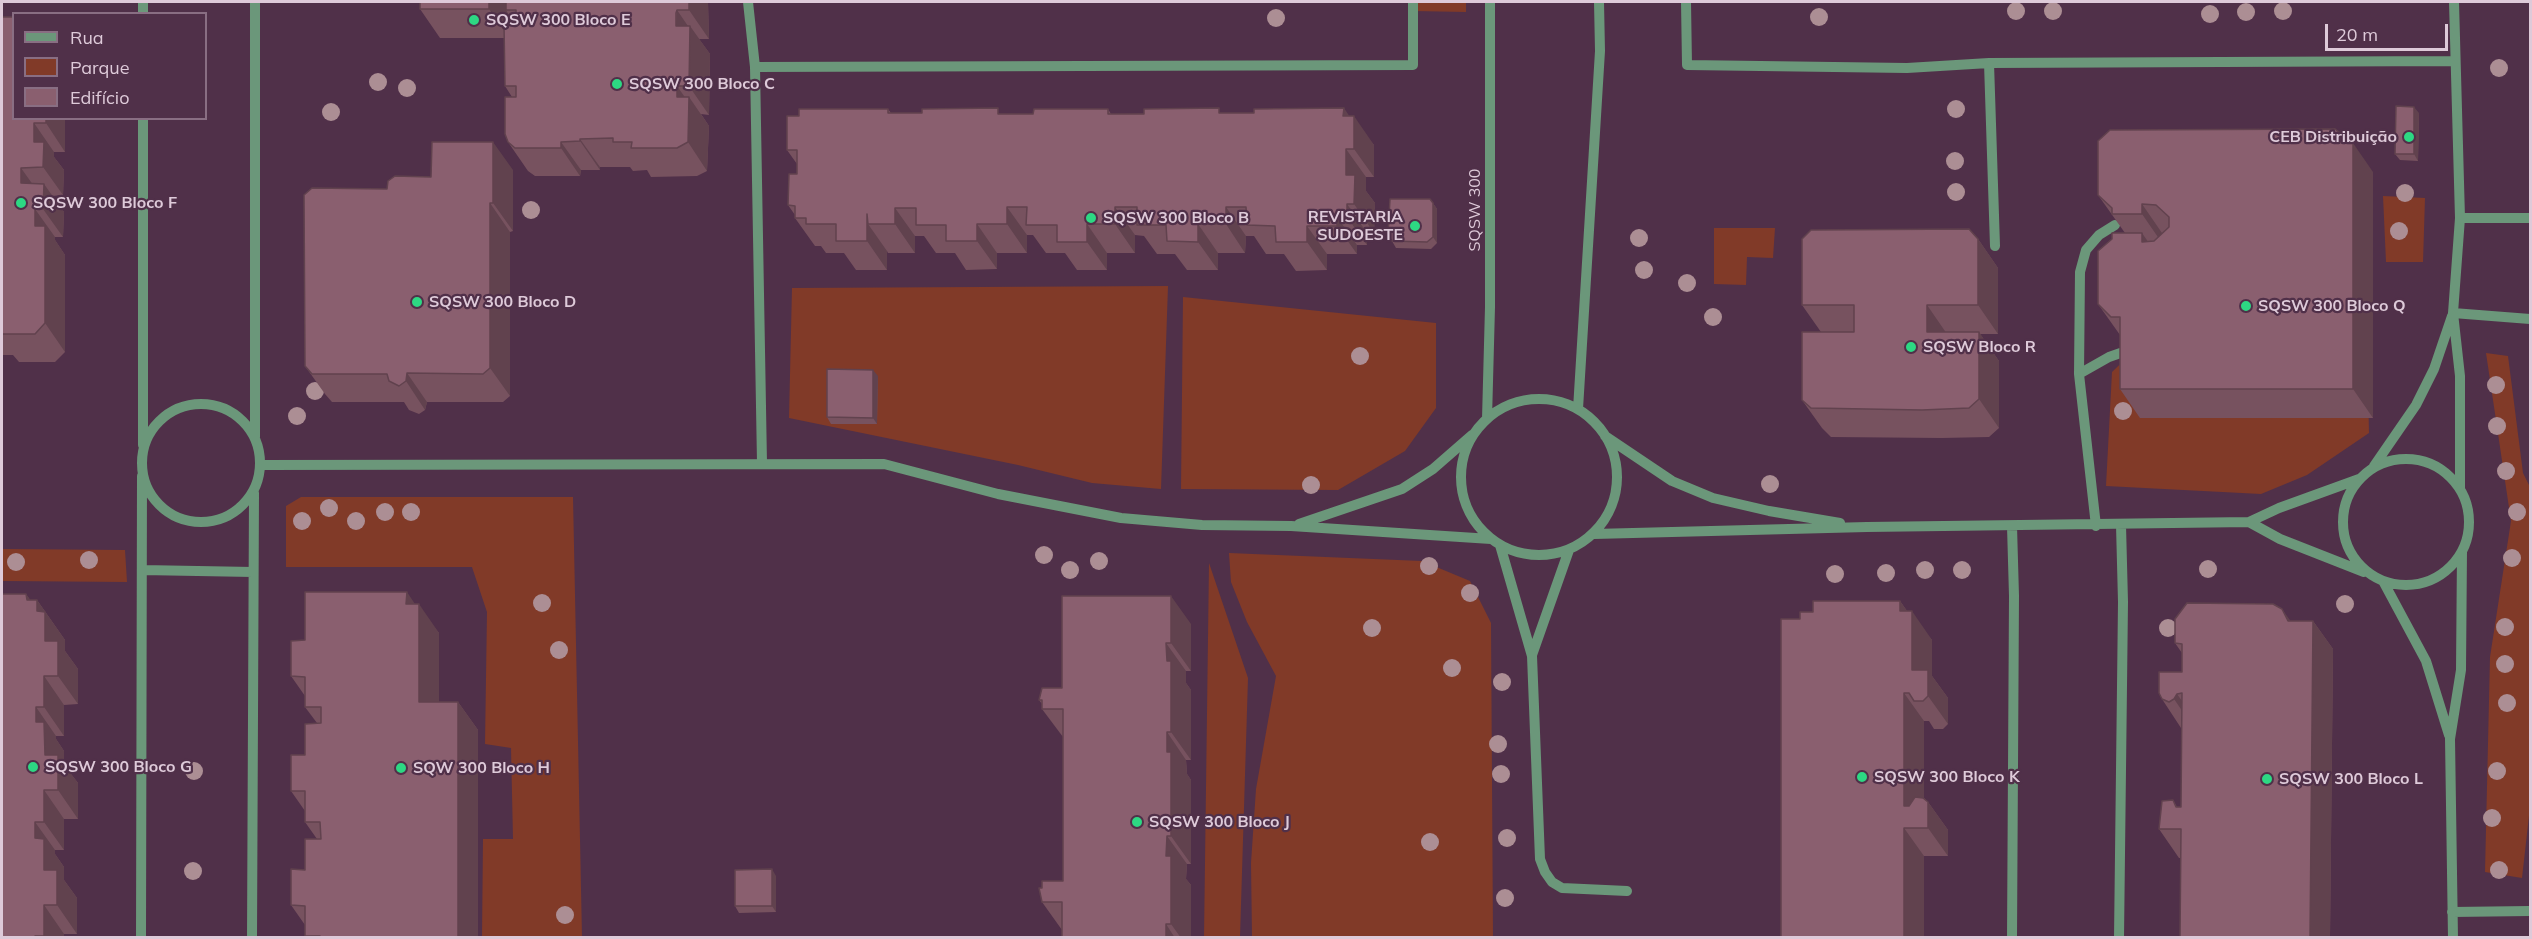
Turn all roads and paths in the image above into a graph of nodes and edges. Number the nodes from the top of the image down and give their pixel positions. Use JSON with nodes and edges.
{"nodes":[{"id":1,"x":255,"y":2,"type":"edge"},
{"id":2,"x":748,"y":2,"type":"edge"},
{"id":3,"x":1413,"y":2,"type":"edge"},
{"id":4,"x":1490,"y":2,"type":"edge"},
{"id":5,"x":1599,"y":2,"type":"edge"},
{"id":6,"x":1686,"y":2,"type":"edge"},
{"id":7,"x":2454,"y":2,"type":"edge"},
{"id":8,"x":2454,"y":61,"type":"junction"},
{"id":9,"x":1989,"y":63,"type":"junction"},
{"id":10,"x":755,"y":68,"type":"junction"},
{"id":11,"x":143,"y":120,"type":"edge"},
{"id":12,"x":2460,"y":218,"type":"junction"},
{"id":13,"x":2530,"y":218,"type":"edge"},
{"id":14,"x":2115,"y":225,"type":"edge"},
{"id":15,"x":1995,"y":246,"type":"dead end"},
{"id":16,"x":2453,"y":313,"type":"junction"},
{"id":17,"x":2530,"y":319,"type":"edge"},
{"id":18,"x":2142,"y":349,"type":"edge"},
{"id":19,"x":2079,"y":374,"type":"junction"},
{"id":20,"x":1578,"y":409,"type":"junction"},
{"id":21,"x":1487,"y":419,"type":"junction"},
{"id":22,"x":1475,"y":432,"type":"junction"},
{"id":23,"x":1605,"y":436,"type":"junction"},
{"id":24,"x":255,"y":437,"type":"junction"},
{"id":25,"x":143,"y":447,"type":"junction"},
{"id":26,"x":762,"y":463,"type":"junction"},
{"id":27,"x":262,"y":465,"type":"junction"},
{"id":28,"x":2374,"y":466,"type":"junction"},
{"id":29,"x":142,"y":476,"type":"junction"},
{"id":30,"x":2359,"y":479,"type":"junction"},
{"id":31,"x":2460,"y":489,"type":"junction"},
{"id":32,"x":254,"y":493,"type":"junction"},
{"id":33,"x":2249,"y":522,"type":"junction"},
{"id":34,"x":2121,"y":525,"type":"junction"},
{"id":35,"x":1291,"y":526,"type":"junction"},
{"id":36,"x":2012,"y":526,"type":"junction"},
{"id":37,"x":2096,"y":526,"type":"junction"},
{"id":38,"x":1867,"y":527,"type":"junction"},
{"id":39,"x":1593,"y":534,"type":"junction"},
{"id":40,"x":1495,"y":542,"type":"junction"},
{"id":41,"x":1569,"y":550,"type":"junction"},
{"id":42,"x":2462,"y":551,"type":"junction"},
{"id":43,"x":142,"y":570,"type":"junction"},
{"id":44,"x":254,"y":572,"type":"junction"},
{"id":45,"x":2370,"y":574,"type":"junction"},
{"id":46,"x":2383,"y":581,"type":"junction"},
{"id":47,"x":1532,"y":656,"type":"junction"},
{"id":48,"x":2450,"y":739,"type":"junction"},
{"id":49,"x":1627,"y":891,"type":"dead end"},
{"id":50,"x":2530,"y":911,"type":"edge"},
{"id":51,"x":2452,"y":912,"type":"junction"},
{"id":52,"x":141,"y":938,"type":"edge"},
{"id":53,"x":252,"y":938,"type":"edge"},
{"id":54,"x":2012,"y":938,"type":"edge"},
{"id":55,"x":2119,"y":938,"type":"edge"},
{"id":56,"x":2453,"y":938,"type":"edge"}],
"edges":[{"from":1,"to":24,"type":"street"},
{"from":2,"to":10,"type":"street"},
{"from":3,"to":10,"type":"street"},
{"from":4,"to":21,"type":"street","name":"SQSW 300"},
{"from":5,"to":20,"type":"street"},
{"from":6,"to":9,"type":"street"},
{"from":7,"to":8,"type":"street"},
{"from":8,"to":9,"type":"street"},
{"from":8,"to":12,"type":"street"},
{"from":9,"to":15,"type":"street"},
{"from":10,"to":26,"type":"street"},
{"from":11,"to":25,"type":"street"},
{"from":12,"to":13,"type":"street"},
{"from":12,"to":16,"type":"street"},
{"from":14,"to":19,"type":"street"},
{"from":16,"to":17,"type":"street"},
{"from":16,"to":28,"type":"street"},
{"from":16,"to":31,"type":"street"},
{"from":18,"to":19,"type":"street"},
{"from":19,"to":37,"type":"street"},
{"from":20,"to":21,"type":"street"},
{"from":20,"to":23,"type":"street"},
{"from":21,"to":22,"type":"street"},
{"from":22,"to":35,"type":"street"},
{"from":22,"to":40,"type":"street"},
{"from":23,"to":38,"type":"street"},
{"from":23,"to":39,"type":"street"},
{"from":24,"to":25,"type":"street"},
{"from":24,"to":27,"type":"street"},
{"from":25,"to":29,"type":"street"},
{"from":26,"to":27,"type":"street"},
{"from":26,"to":35,"type":"street"},
{"from":27,"to":32,"type":"street"},
{"from":28,"to":30,"type":"street"},
{"from":28,"to":31,"type":"street"},
{"from":29,"to":32,"type":"street"},
{"from":29,"to":43,"type":"street"},
{"from":30,"to":33,"type":"street"},
{"from":30,"to":45,"type":"street"},
{"from":31,"to":42,"type":"street"},
{"from":32,"to":44,"type":"street"},
{"from":33,"to":34,"type":"street"},
{"from":33,"to":45,"type":"street"},
{"from":34,"to":37,"type":"street"},
{"from":34,"to":55,"type":"street"},
{"from":35,"to":40,"type":"street"},
{"from":36,"to":37,"type":"street"},
{"from":36,"to":38,"type":"street"},
{"from":36,"to":54,"type":"street"},
{"from":38,"to":39,"type":"street"},
{"from":39,"to":41,"type":"street"},
{"from":40,"to":41,"type":"street"},
{"from":40,"to":47,"type":"street"},
{"from":41,"to":47,"type":"street"},
{"from":42,"to":46,"type":"street"},
{"from":42,"to":48,"type":"street"},
{"from":43,"to":44,"type":"street"},
{"from":43,"to":52,"type":"street"},
{"from":44,"to":53,"type":"street"},
{"from":45,"to":46,"type":"street"},
{"from":46,"to":48,"type":"street"},
{"from":47,"to":49,"type":"street"},
{"from":48,"to":51,"type":"street"},
{"from":50,"to":51,"type":"street"},
{"from":51,"to":56,"type":"street"}]}
